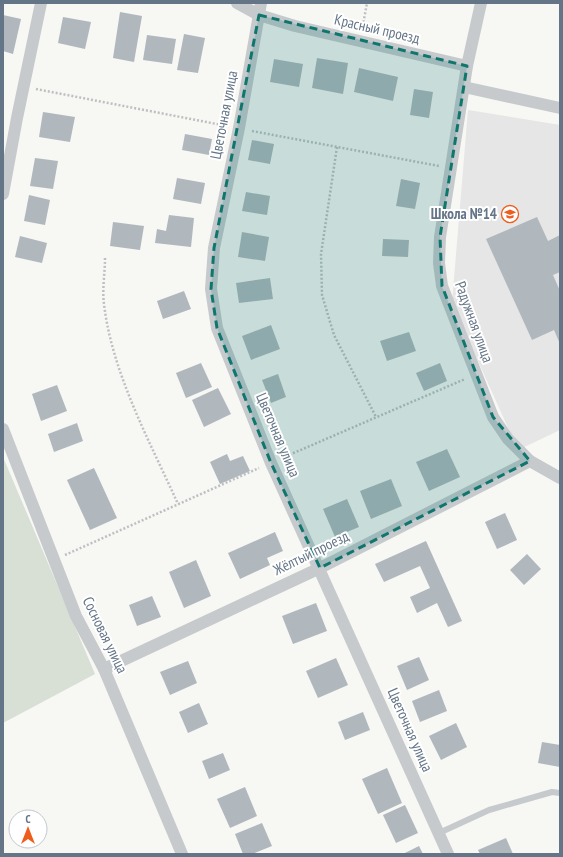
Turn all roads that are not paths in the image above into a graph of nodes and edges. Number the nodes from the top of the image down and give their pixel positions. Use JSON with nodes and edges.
{"nodes":[{"id":1,"x":41,"y":3,"type":"edge"},
{"id":2,"x":237,"y":3,"type":"edge"},
{"id":3,"x":261,"y":3,"type":"edge"},
{"id":4,"x":481,"y":3,"type":"edge"},
{"id":5,"x":259,"y":15,"type":"junction"},
{"id":6,"x":467,"y":66,"type":"junction"},
{"id":7,"x":464,"y":87,"type":"junction"},
{"id":8,"x":560,"y":108,"type":"edge"},
{"id":9,"x":3,"y":194,"type":"edge"},
{"id":10,"x":3,"y":429,"type":"edge"},
{"id":11,"x":530,"y":461,"type":"junction"},
{"id":12,"x":560,"y":478,"type":"edge"},
{"id":13,"x":320,"y":568,"type":"junction"},
{"id":14,"x":104,"y":669,"type":"junction"},
{"id":15,"x":560,"y":793,"type":"edge"},
{"id":16,"x":439,"y":833,"type":"junction"},
{"id":17,"x":182,"y":854,"type":"edge"},
{"id":18,"x":448,"y":854,"type":"edge"}],
"edges":[{"from":1,"to":9,"type":"street"},
{"from":2,"to":5,"type":"street","name":"Красный проезд"},
{"from":3,"to":5,"type":"street","name":"Цветочная улица"},
{"from":4,"to":6,"type":"street","name":"Радужная улица"},
{"from":5,"to":6,"type":"street","name":"Красный проезд"},
{"from":5,"to":13,"type":"street","name":"Цветочная улица"},
{"from":6,"to":7,"type":"street","name":"Радужная улица"},
{"from":7,"to":8,"type":"street"},
{"from":7,"to":11,"type":"street","name":"Радужная улица"},
{"from":10,"to":14,"type":"street","name":"Сосновая улица"},
{"from":11,"to":12,"type":"street","name":"Радужная улица"},
{"from":11,"to":13,"type":"street","name":"Жёлтый проезд"},
{"from":13,"to":14,"type":"street","name":"Жёлтый проезд"},
{"from":13,"to":16,"type":"street","name":"Цветочная улица"},
{"from":14,"to":17,"type":"street","name":"Сосновая улица"},
{"from":15,"to":16,"type":"lane"},
{"from":16,"to":18,"type":"street","name":"Цветочная улица"}]}
